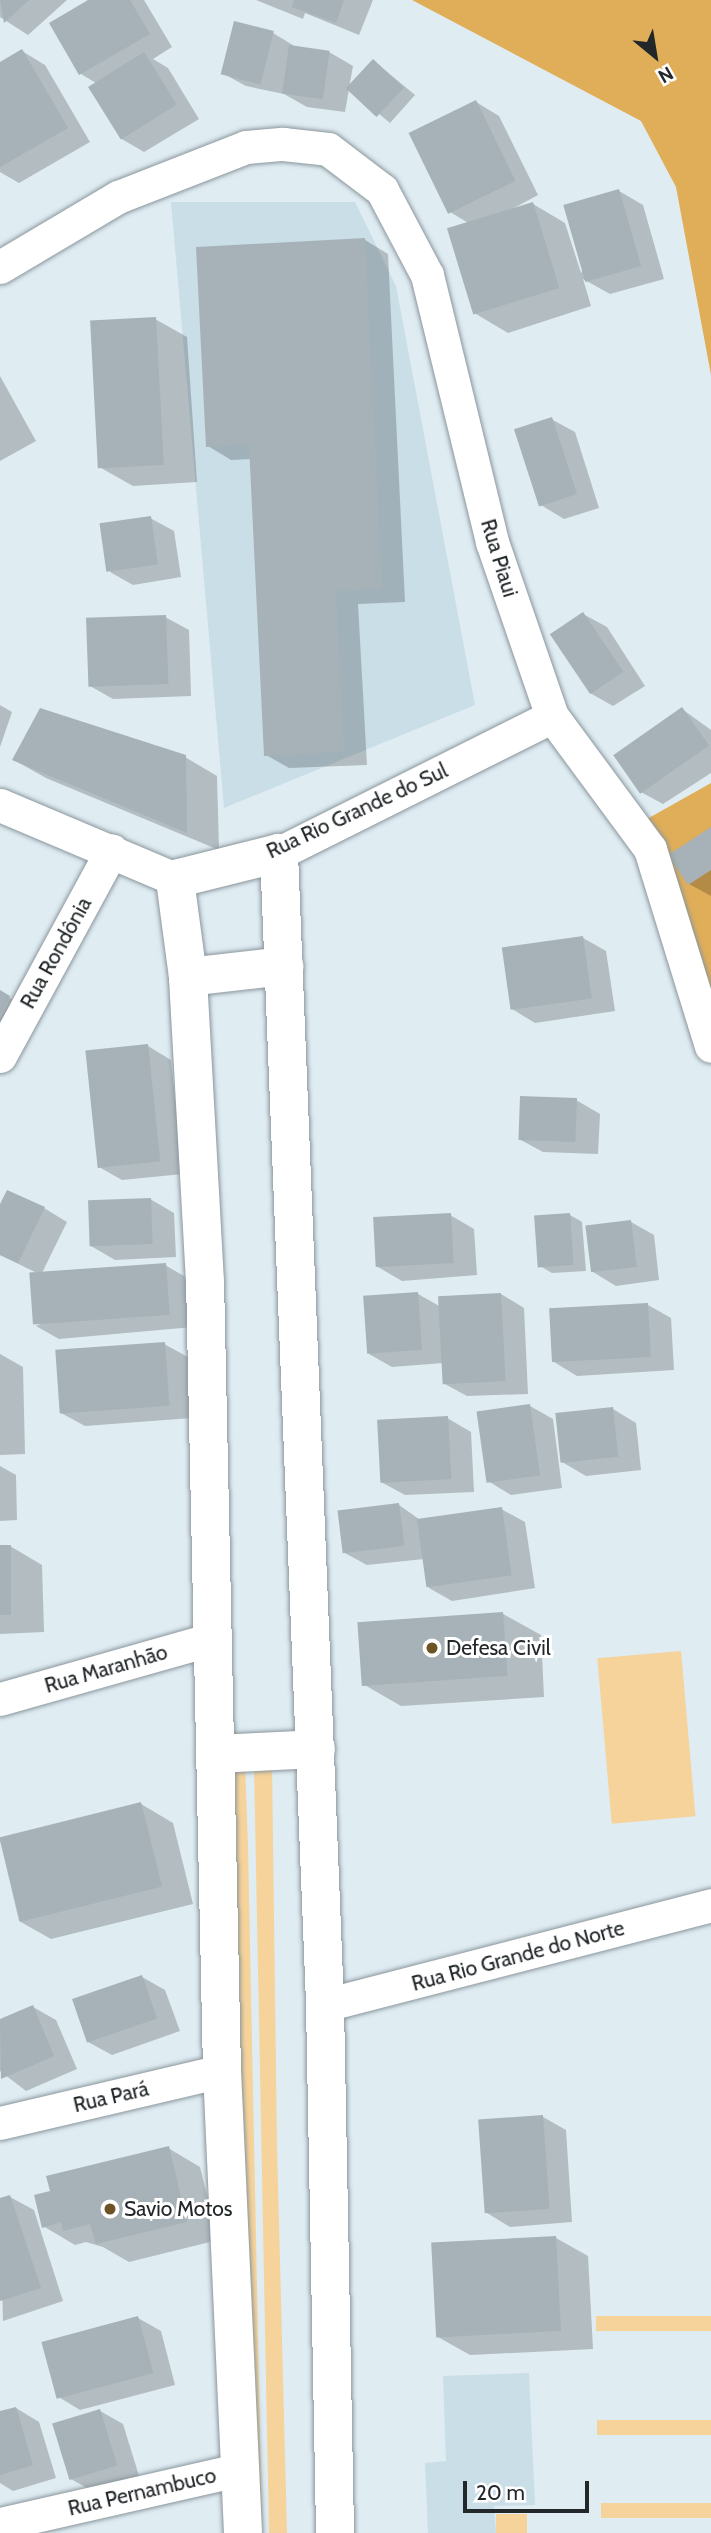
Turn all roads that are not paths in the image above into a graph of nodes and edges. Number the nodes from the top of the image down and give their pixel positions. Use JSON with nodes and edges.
{"nodes":[{"id":1,"x":0,"y":267,"type":"edge"},
{"id":2,"x":552,"y":716,"type":"junction"},
{"id":3,"x":0,"y":804,"type":"edge"},
{"id":4,"x":112,"y":850,"type":"junction"},
{"id":5,"x":279,"y":853,"type":"junction"},
{"id":6,"x":175,"y":878,"type":"junction"},
{"id":7,"x":284,"y":966,"type":"junction"},
{"id":8,"x":188,"y":977,"type":"junction"},
{"id":9,"x":711,"y":1046,"type":"edge"},
{"id":10,"x":0,"y":1056,"type":"edge"},
{"id":11,"x":212,"y":1639,"type":"junction"},
{"id":12,"x":0,"y":1699,"type":"edge"},
{"id":13,"x":316,"y":1749,"type":"junction"},
{"id":14,"x":215,"y":1754,"type":"junction"},
{"id":15,"x":711,"y":1905,"type":"edge"},
{"id":16,"x":325,"y":2005,"type":"junction"},
{"id":17,"x":222,"y":2071,"type":"junction"},
{"id":18,"x":0,"y":2123,"type":"edge"},
{"id":19,"x":242,"y":2469,"type":"junction"},
{"id":20,"x":0,"y":2524,"type":"edge"},
{"id":21,"x":243,"y":2533,"type":"edge"},
{"id":22,"x":335,"y":2533,"type":"edge"}],
"edges":[{"from":1,"to":2,"type":"street","name":"Rua Piaui"},
{"from":2,"to":5,"type":"street","name":"Rua Rio Grande do Sul"},
{"from":2,"to":9,"type":"street","name":"Rua Piaui"},
{"from":3,"to":4,"type":"street"},
{"from":4,"to":6,"type":"street"},
{"from":4,"to":10,"type":"street","name":"Rua Rondônia"},
{"from":5,"to":6,"type":"street","name":"Rua Rio Grande do Sul"},
{"from":5,"to":7,"type":"street"},
{"from":6,"to":8,"type":"street"},
{"from":7,"to":8,"type":"street"},
{"from":7,"to":13,"type":"street"},
{"from":8,"to":11,"type":"street"},
{"from":11,"to":12,"type":"street","name":"Rua Maranhão"},
{"from":11,"to":14,"type":"street"},
{"from":13,"to":14,"type":"street"},
{"from":13,"to":16,"type":"street"},
{"from":14,"to":17,"type":"street"},
{"from":15,"to":16,"type":"street","name":"Rua Rio Grande do Norte"},
{"from":16,"to":22,"type":"street"},
{"from":17,"to":18,"type":"street","name":"Rua Pará"},
{"from":17,"to":19,"type":"street"},
{"from":19,"to":20,"type":"street","name":"Rua Pernambuco"},
{"from":19,"to":21,"type":"street"}]}
